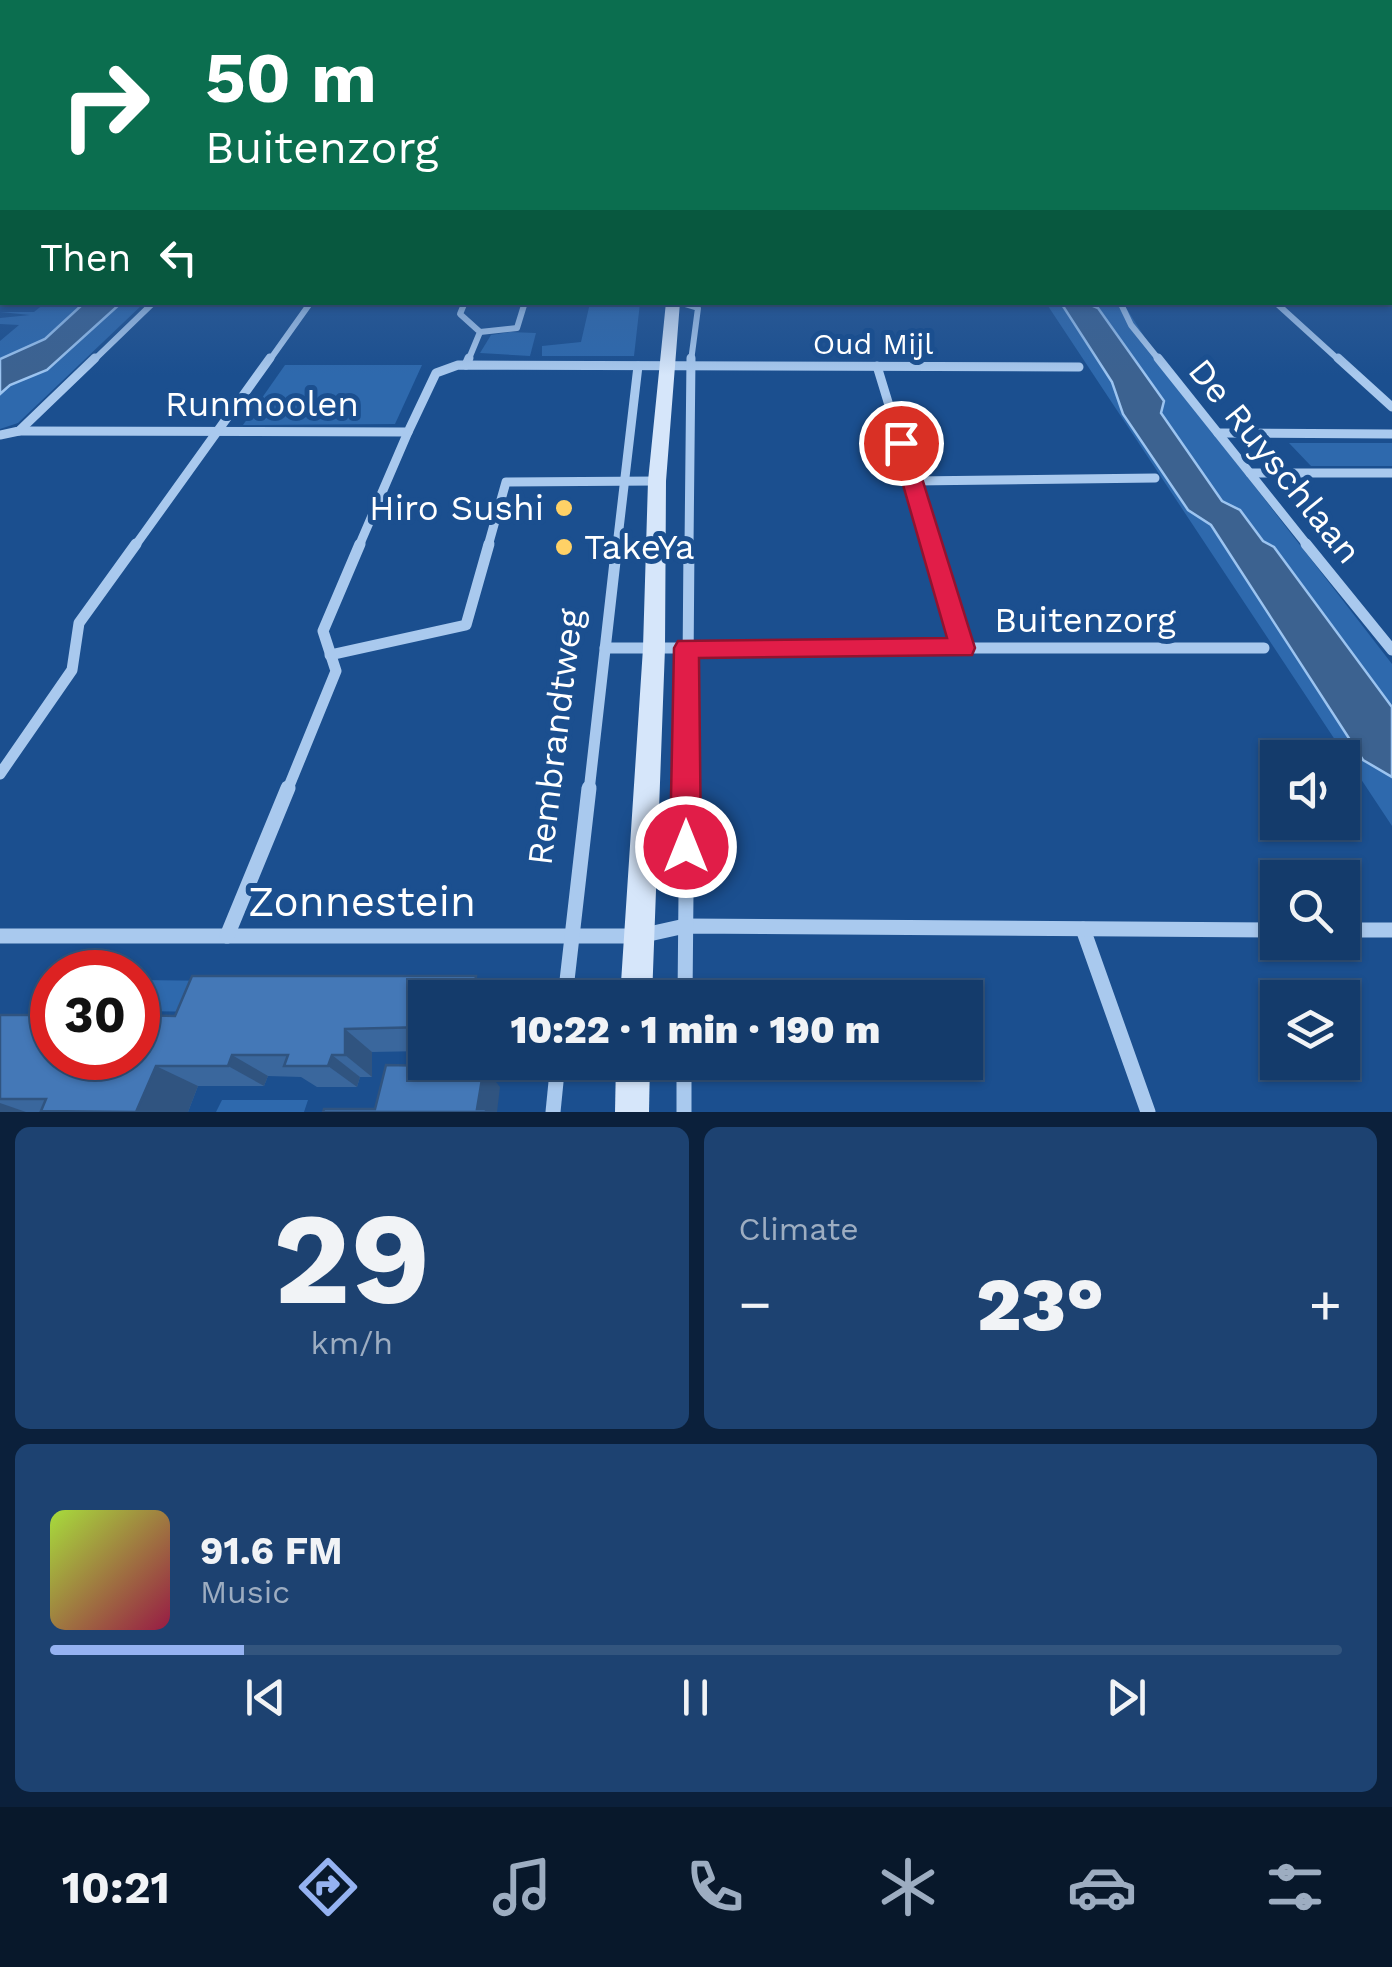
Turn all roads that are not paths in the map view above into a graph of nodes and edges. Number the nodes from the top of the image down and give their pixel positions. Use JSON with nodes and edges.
{"nodes":[{"id":1,"x":151,"y":305,"type":"edge"},
{"id":2,"x":310,"y":305,"type":"edge"},
{"id":3,"x":464,"y":305,"type":"edge"},
{"id":4,"x":524,"y":305,"type":"edge"},
{"id":5,"x":675,"y":305,"type":"edge"},
{"id":6,"x":1121,"y":305,"type":"edge"},
{"id":7,"x":1278,"y":305,"type":"edge"},
{"id":8,"x":480,"y":332,"type":"junction"},
{"id":9,"x":466,"y":365,"type":"junction"},
{"id":10,"x":638,"y":366,"type":"junction"},
{"id":11,"x":678,"y":366,"type":"junction"},
{"id":12,"x":876,"y":366,"type":"junction"},
{"id":13,"x":1079,"y":367,"type":"dead end"},
{"id":14,"x":1392,"y":407,"type":"edge"},
{"id":15,"x":19,"y":431,"type":"junction"},
{"id":16,"x":218,"y":432,"type":"junction"},
{"id":17,"x":408,"y":432,"type":"junction"},
{"id":18,"x":1218,"y":434,"type":"junction"},
{"id":19,"x":1392,"y":434,"type":"edge"},
{"id":20,"x":0,"y":436,"type":"edge"},
{"id":21,"x":1250,"y":473,"type":"junction"},
{"id":22,"x":1392,"y":473,"type":"edge"},
{"id":23,"x":1154,"y":478,"type":"dead end"},
{"id":24,"x":913,"y":481,"type":"junction"},
{"id":25,"x":625,"y":482,"type":"junction"},
{"id":26,"x":657,"y":482,"type":"junction"},
{"id":27,"x":605,"y":648,"type":"junction"},
{"id":28,"x":654,"y":648,"type":"junction"},
{"id":29,"x":686,"y":648,"type":"junction"},
{"id":30,"x":963,"y":648,"type":"junction"},
{"id":31,"x":1264,"y":648,"type":"dead end"},
{"id":32,"x":1392,"y":650,"type":"edge"},
{"id":33,"x":330,"y":655,"type":"junction"},
{"id":34,"x":0,"y":774,"type":"edge"},
{"id":35,"x":686,"y":926,"type":"junction"},
{"id":36,"x":1083,"y":929,"type":"junction"},
{"id":37,"x":1260,"y":930,"type":"edge"},
{"id":38,"x":1360,"y":930,"type":"edge"},
{"id":39,"x":1392,"y":930,"type":"edge"},
{"id":40,"x":0,"y":936,"type":"edge"},
{"id":41,"x":227,"y":936,"type":"junction"},
{"id":42,"x":571,"y":936,"type":"junction"},
{"id":43,"x":640,"y":936,"type":"junction"},
{"id":44,"x":567,"y":980,"type":"edge"},
{"id":45,"x":637,"y":980,"type":"edge"},
{"id":46,"x":685,"y":980,"type":"edge"},
{"id":47,"x":556,"y":1080,"type":"edge"},
{"id":48,"x":633,"y":1080,"type":"edge"},
{"id":49,"x":684,"y":1080,"type":"edge"},
{"id":50,"x":552,"y":1112,"type":"edge"},
{"id":51,"x":632,"y":1112,"type":"edge"},
{"id":52,"x":684,"y":1112,"type":"edge"},
{"id":53,"x":1148,"y":1112,"type":"edge"}],
"edges":[{"from":1,"to":15,"type":"street"},
{"from":2,"to":16,"type":"street"},
{"from":3,"to":8,"type":"street"},
{"from":4,"to":8,"type":"street"},
{"from":5,"to":11,"type":"street"},
{"from":6,"to":18,"type":"street","name":"De Ruyschlaan"},
{"from":7,"to":14,"type":"street"},
{"from":8,"to":9,"type":"street"},
{"from":9,"to":10,"type":"street"},
{"from":9,"to":17,"type":"street","name":"Runmoolen"},
{"from":10,"to":11,"type":"street"},
{"from":10,"to":25,"type":"street","name":"Rembrandtweg"},
{"from":11,"to":12,"type":"street","name":"Oud Mijl"},
{"from":11,"to":26,"type":"street"},
{"from":11,"to":29,"type":"street"},
{"from":12,"to":13,"type":"street","name":"Oud Mijl"},
{"from":12,"to":24,"type":"street"},
{"from":15,"to":16,"type":"street","name":"Runmoolen"},
{"from":15,"to":20,"type":"street"},
{"from":16,"to":17,"type":"street","name":"Runmoolen"},
{"from":16,"to":34,"type":"street"},
{"from":17,"to":33,"type":"street"},
{"from":18,"to":19,"type":"street"},
{"from":18,"to":21,"type":"street","name":"De Ruyschlaan"},
{"from":21,"to":22,"type":"street"},
{"from":21,"to":32,"type":"street","name":"De Ruyschlaan"},
{"from":23,"to":24,"type":"street"},
{"from":24,"to":30,"type":"street"},
{"from":25,"to":26,"type":"street"},
{"from":25,"to":27,"type":"street","name":"Rembrandtweg"},
{"from":25,"to":33,"type":"street"},
{"from":26,"to":28,"type":"street"},
{"from":27,"to":28,"type":"street","name":"Buitenzorg"},
{"from":27,"to":42,"type":"street","name":"Rembrandtweg"},
{"from":28,"to":29,"type":"street","name":"Buitenzorg"},
{"from":28,"to":43,"type":"street"},
{"from":29,"to":30,"type":"street","name":"Buitenzorg"},
{"from":29,"to":35,"type":"street"},
{"from":30,"to":31,"type":"street","name":"Buitenzorg"},
{"from":33,"to":41,"type":"street"},
{"from":35,"to":36,"type":"street","name":"Zonnestein"},
{"from":35,"to":43,"type":"street","name":"Zonnestein"},
{"from":35,"to":46,"type":"street"},
{"from":36,"to":37,"type":"street","name":"Zonnestein"},
{"from":36,"to":53,"type":"street"},
{"from":38,"to":39,"type":"street"},
{"from":40,"to":41,"type":"street","name":"Zonnestein"},
{"from":41,"to":42,"type":"street","name":"Zonnestein"},
{"from":42,"to":43,"type":"street","name":"Zonnestein"},
{"from":42,"to":44,"type":"street","name":"Rembrandtweg"},
{"from":43,"to":45,"type":"street"},
{"from":47,"to":50,"type":"street"},
{"from":48,"to":51,"type":"street"},
{"from":49,"to":52,"type":"street"}]}
